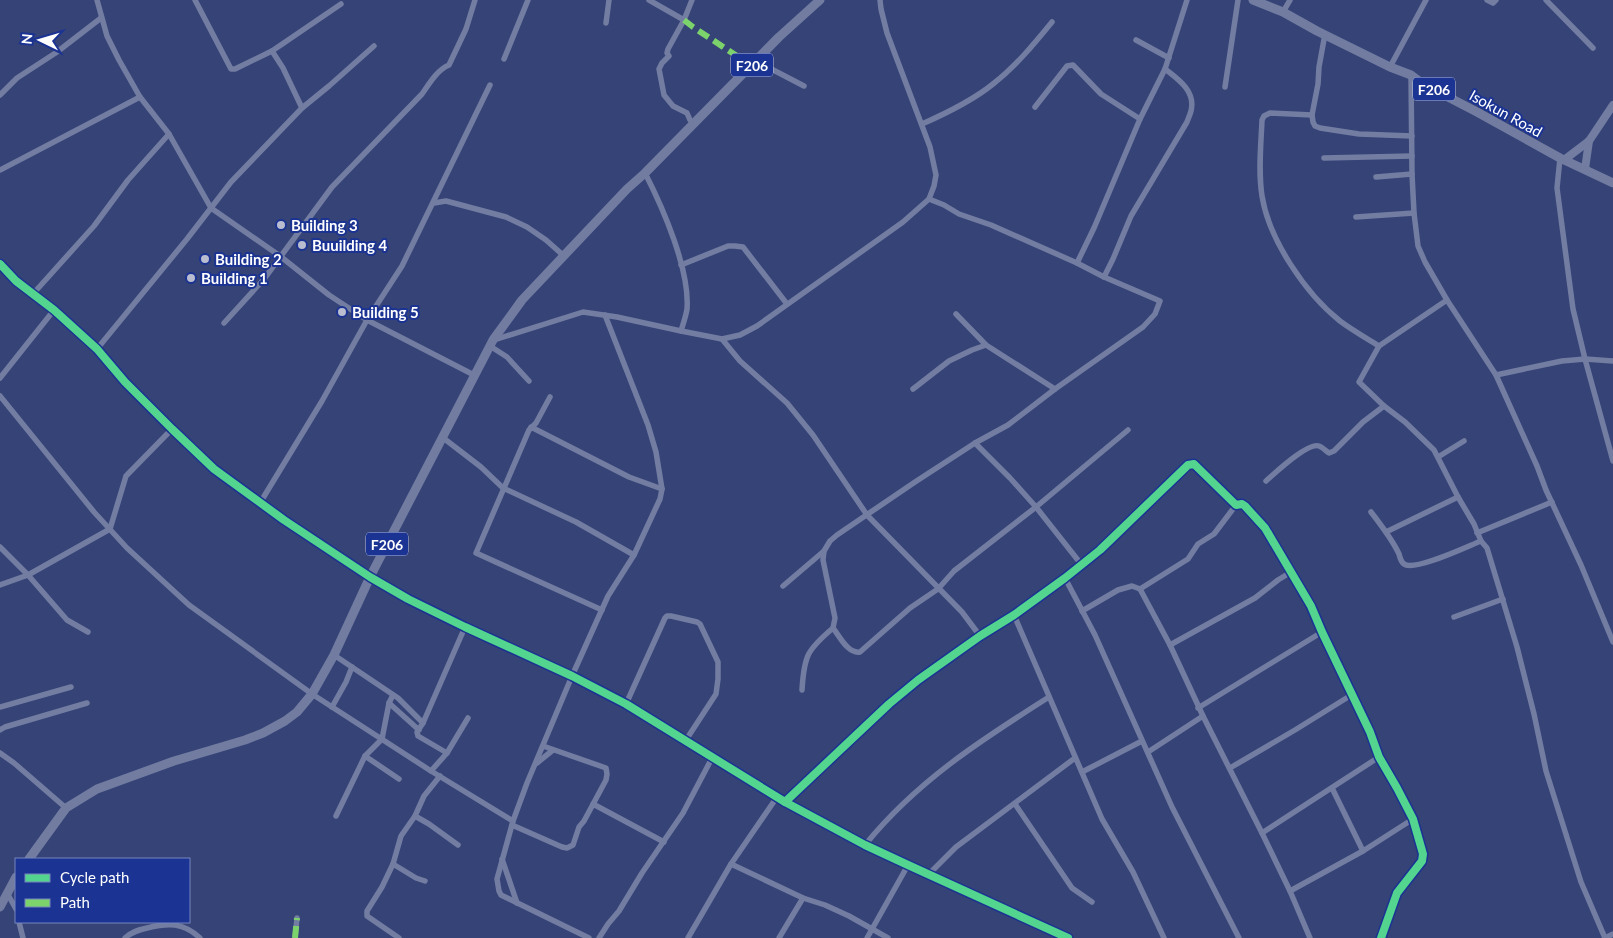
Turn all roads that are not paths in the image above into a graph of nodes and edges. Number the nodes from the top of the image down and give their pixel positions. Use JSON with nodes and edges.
{"nodes":[{"id":1,"x":97,"y":0,"type":"edge"},
{"id":2,"x":194,"y":0,"type":"edge"},
{"id":3,"x":475,"y":0,"type":"edge"},
{"id":4,"x":528,"y":0,"type":"edge"},
{"id":5,"x":609,"y":0,"type":"edge"},
{"id":6,"x":649,"y":0,"type":"edge"},
{"id":7,"x":692,"y":0,"type":"edge"},
{"id":8,"x":820,"y":0,"type":"edge"},
{"id":9,"x":880,"y":0,"type":"edge"},
{"id":10,"x":1187,"y":0,"type":"edge"},
{"id":11,"x":1238,"y":0,"type":"edge"},
{"id":12,"x":1253,"y":0,"type":"edge"},
{"id":13,"x":1290,"y":0,"type":"edge"},
{"id":14,"x":1426,"y":0,"type":"edge"},
{"id":15,"x":1487,"y":0,"type":"edge"},
{"id":16,"x":1496,"y":0,"type":"edge"},
{"id":17,"x":1546,"y":0,"type":"edge"},
{"id":18,"x":341,"y":4,"type":"dead end"},
{"id":19,"x":1283,"y":12,"type":"junction"},
{"id":20,"x":101,"y":18,"type":"junction"},
{"id":21,"x":684,"y":20,"type":"junction"},
{"id":22,"x":606,"y":22,"type":"dead end"},
{"id":23,"x":1052,"y":22,"type":"dead end"},
{"id":24,"x":1325,"y":34,"type":"junction"},
{"id":25,"x":1136,"y":40,"type":"dead end"},
{"id":26,"x":374,"y":46,"type":"dead end"},
{"id":27,"x":1593,"y":48,"type":"dead end"},
{"id":28,"x":272,"y":51,"type":"junction"},
{"id":29,"x":1169,"y":58,"type":"junction"},
{"id":30,"x":504,"y":59,"type":"dead end"},
{"id":31,"x":756,"y":60,"type":"junction"},
{"id":32,"x":1390,"y":67,"type":"junction"},
{"id":33,"x":1165,"y":69,"type":"junction"},
{"id":34,"x":1411,"y":75,"type":"junction"},
{"id":35,"x":490,"y":86,"type":"dead end"},
{"id":36,"x":804,"y":86,"type":"dead end"},
{"id":37,"x":1226,"y":87,"type":"dead end"},
{"id":38,"x":0,"y":95,"type":"edge"},
{"id":39,"x":140,"y":97,"type":"junction"},
{"id":40,"x":1613,"y":105,"type":"edge"},
{"id":41,"x":1034,"y":107,"type":"dead end"},
{"id":42,"x":302,"y":108,"type":"junction"},
{"id":43,"x":1312,"y":115,"type":"junction"},
{"id":44,"x":1140,"y":119,"type":"junction"},
{"id":45,"x":694,"y":123,"type":"junction"},
{"id":46,"x":922,"y":124,"type":"junction"},
{"id":47,"x":169,"y":134,"type":"junction"},
{"id":48,"x":1412,"y":136,"type":"junction"},
{"id":49,"x":1589,"y":141,"type":"junction"},
{"id":50,"x":1412,"y":156,"type":"junction"},
{"id":51,"x":1324,"y":158,"type":"dead end"},
{"id":52,"x":1562,"y":159,"type":"junction"},
{"id":53,"x":1585,"y":169,"type":"junction"},
{"id":54,"x":0,"y":170,"type":"edge"},
{"id":55,"x":646,"y":173,"type":"junction"},
{"id":56,"x":1412,"y":174,"type":"junction"},
{"id":57,"x":1376,"y":177,"type":"dead end"},
{"id":58,"x":1613,"y":183,"type":"edge"},
{"id":59,"x":439,"y":192,"type":"junction"},
{"id":60,"x":928,"y":199,"type":"junction"},
{"id":61,"x":446,"y":201,"type":"junction"},
{"id":62,"x":434,"y":203,"type":"junction"},
{"id":63,"x":210,"y":208,"type":"junction"},
{"id":64,"x":1414,"y":213,"type":"junction"},
{"id":65,"x":1356,"y":217,"type":"dead end"},
{"id":66,"x":280,"y":256,"type":"junction"},
{"id":67,"x":564,"y":256,"type":"junction"},
{"id":68,"x":1077,"y":263,"type":"junction"},
{"id":69,"x":0,"y":264,"type":"edge"},
{"id":70,"x":681,"y":265,"type":"junction"},
{"id":71,"x":1104,"y":276,"type":"junction"},
{"id":72,"x":32,"y":295,"type":"junction"},
{"id":73,"x":1446,"y":300,"type":"junction"},
{"id":74,"x":787,"y":304,"type":"junction"},
{"id":75,"x":54,"y":310,"type":"junction"},
{"id":76,"x":956,"y":314,"type":"dead end"},
{"id":77,"x":605,"y":315,"type":"junction"},
{"id":78,"x":367,"y":320,"type":"junction"},
{"id":79,"x":224,"y":323,"type":"dead end"},
{"id":80,"x":681,"y":332,"type":"junction"},
{"id":81,"x":722,"y":339,"type":"junction"},
{"id":82,"x":492,"y":343,"type":"junction"},
{"id":83,"x":986,"y":345,"type":"junction"},
{"id":84,"x":1379,"y":346,"type":"junction"},
{"id":85,"x":97,"y":349,"type":"junction"},
{"id":86,"x":1585,"y":359,"type":"junction"},
{"id":87,"x":1613,"y":361,"type":"edge"},
{"id":88,"x":474,"y":375,"type":"junction"},
{"id":89,"x":1496,"y":375,"type":"junction"},
{"id":90,"x":0,"y":378,"type":"edge"},
{"id":91,"x":529,"y":381,"type":"dead end"},
{"id":92,"x":913,"y":389,"type":"dead end"},
{"id":93,"x":1056,"y":389,"type":"junction"},
{"id":94,"x":0,"y":396,"type":"edge"},
{"id":95,"x":550,"y":397,"type":"dead end"},
{"id":96,"x":1384,"y":406,"type":"junction"},
{"id":97,"x":531,"y":428,"type":"junction"},
{"id":98,"x":172,"y":429,"type":"junction"},
{"id":99,"x":1128,"y":430,"type":"dead end"},
{"id":100,"x":442,"y":437,"type":"junction"},
{"id":101,"x":1464,"y":441,"type":"dead end"},
{"id":102,"x":975,"y":443,"type":"junction"},
{"id":103,"x":1438,"y":458,"type":"junction"},
{"id":104,"x":1613,"y":461,"type":"edge"},
{"id":105,"x":1266,"y":481,"type":"dead end"},
{"id":106,"x":503,"y":488,"type":"junction"},
{"id":107,"x":662,"y":489,"type":"junction"},
{"id":108,"x":1458,"y":497,"type":"junction"},
{"id":109,"x":1552,"y":502,"type":"junction"},
{"id":110,"x":260,"y":503,"type":"junction"},
{"id":111,"x":1236,"y":505,"type":"junction"},
{"id":112,"x":1036,"y":507,"type":"junction"},
{"id":113,"x":1371,"y":512,"type":"dead end"},
{"id":114,"x":867,"y":515,"type":"junction"},
{"id":115,"x":110,"y":529,"type":"junction"},
{"id":116,"x":1386,"y":532,"type":"junction"},
{"id":117,"x":1477,"y":533,"type":"junction"},
{"id":118,"x":1481,"y":541,"type":"junction"},
{"id":119,"x":0,"y":547,"type":"edge"},
{"id":120,"x":824,"y":551,"type":"junction"},
{"id":121,"x":634,"y":555,"type":"junction"},
{"id":122,"x":1081,"y":564,"type":"junction"},
{"id":123,"x":1291,"y":572,"type":"junction"},
{"id":124,"x":28,"y":575,"type":"junction"},
{"id":125,"x":370,"y":577,"type":"junction"},
{"id":126,"x":1065,"y":578,"type":"junction"},
{"id":127,"x":0,"y":585,"type":"edge"},
{"id":128,"x":783,"y":586,"type":"dead end"},
{"id":129,"x":938,"y":589,"type":"junction"},
{"id":130,"x":1140,"y":589,"type":"junction"},
{"id":131,"x":1503,"y":599,"type":"junction"},
{"id":132,"x":602,"y":610,"type":"junction"},
{"id":133,"x":1082,"y":611,"type":"junction"},
{"id":134,"x":1014,"y":615,"type":"junction"},
{"id":135,"x":1454,"y":616,"type":"dead end"},
{"id":136,"x":465,"y":627,"type":"junction"},
{"id":137,"x":833,"y":628,"type":"junction"},
{"id":138,"x":88,"y":632,"type":"dead end"},
{"id":139,"x":1322,"y":632,"type":"junction"},
{"id":140,"x":980,"y":636,"type":"junction"},
{"id":141,"x":1613,"y":642,"type":"edge"},
{"id":142,"x":1170,"y":645,"type":"junction"},
{"id":143,"x":334,"y":655,"type":"junction"},
{"id":144,"x":352,"y":667,"type":"junction"},
{"id":145,"x":572,"y":676,"type":"junction"},
{"id":146,"x":71,"y":687,"type":"dead end"},
{"id":147,"x":802,"y":690,"type":"dead end"},
{"id":148,"x":312,"y":694,"type":"junction"},
{"id":149,"x":1352,"y":694,"type":"junction"},
{"id":150,"x":393,"y":695,"type":"junction"},
{"id":151,"x":1049,"y":696,"type":"junction"},
{"id":152,"x":87,"y":703,"type":"dead end"},
{"id":153,"x":389,"y":703,"type":"junction"},
{"id":154,"x":626,"y":704,"type":"junction"},
{"id":155,"x":332,"y":707,"type":"junction"},
{"id":156,"x":0,"y":708,"type":"edge"},
{"id":157,"x":1198,"y":708,"type":"junction"},
{"id":158,"x":1203,"y":716,"type":"junction"},
{"id":159,"x":468,"y":718,"type":"dead end"},
{"id":160,"x":423,"y":723,"type":"junction"},
{"id":161,"x":0,"y":730,"type":"edge"},
{"id":162,"x":419,"y":730,"type":"junction"},
{"id":163,"x":382,"y":739,"type":"junction"},
{"id":164,"x":686,"y":740,"type":"junction"},
{"id":165,"x":1142,"y":741,"type":"junction"},
{"id":166,"x":543,"y":746,"type":"junction"},
{"id":167,"x":553,"y":750,"type":"junction"},
{"id":168,"x":1148,"y":752,"type":"junction"},
{"id":169,"x":0,"y":753,"type":"edge"},
{"id":170,"x":447,"y":753,"type":"junction"},
{"id":171,"x":365,"y":756,"type":"junction"},
{"id":172,"x":1379,"y":757,"type":"junction"},
{"id":173,"x":712,"y":758,"type":"junction"},
{"id":174,"x":1076,"y":758,"type":"junction"},
{"id":175,"x":535,"y":764,"type":"junction"},
{"id":176,"x":1230,"y":768,"type":"junction"},
{"id":177,"x":432,"y":771,"type":"junction"},
{"id":178,"x":1082,"y":772,"type":"junction"},
{"id":179,"x":440,"y":776,"type":"junction"},
{"id":180,"x":399,"y":779,"type":"dead end"},
{"id":181,"x":1332,"y":788,"type":"junction"},
{"id":182,"x":777,"y":797,"type":"junction"},
{"id":183,"x":785,"y":802,"type":"junction"},
{"id":184,"x":593,"y":804,"type":"junction"},
{"id":185,"x":1015,"y":804,"type":"junction"},
{"id":186,"x":66,"y":808,"type":"junction"},
{"id":187,"x":336,"y":816,"type":"dead end"},
{"id":188,"x":415,"y":816,"type":"junction"},
{"id":189,"x":1413,"y":819,"type":"junction"},
{"id":190,"x":513,"y":823,"type":"junction"},
{"id":191,"x":1262,"y":833,"type":"junction"},
{"id":192,"x":664,"y":842,"type":"junction"},
{"id":193,"x":458,"y":845,"type":"dead end"},
{"id":194,"x":865,"y":845,"type":"junction"},
{"id":195,"x":1363,"y":851,"type":"junction"},
{"id":196,"x":30,"y":858,"type":"edge"},
{"id":197,"x":502,"y":859,"type":"junction"},
{"id":198,"x":393,"y":864,"type":"junction"},
{"id":199,"x":731,"y":864,"type":"junction"},
{"id":200,"x":908,"y":865,"type":"junction"},
{"id":201,"x":499,"y":869,"type":"junction"},
{"id":202,"x":929,"y":874,"type":"junction"},
{"id":203,"x":507,"y":877,"type":"junction"},
{"id":204,"x":15,"y":879,"type":"edge"},
{"id":205,"x":425,"y":881,"type":"dead end"},
{"id":206,"x":1290,"y":892,"type":"junction"},
{"id":207,"x":7,"y":893,"type":"junction"},
{"id":208,"x":804,"y":898,"type":"junction"},
{"id":209,"x":1092,"y":902,"type":"dead end"},
{"id":210,"x":517,"y":903,"type":"junction"},
{"id":211,"x":0,"y":907,"type":"edge"},
{"id":212,"x":15,"y":907,"type":"edge"},
{"id":213,"x":297,"y":918,"type":"dead end"},
{"id":214,"x":20,"y":923,"type":"edge"},
{"id":215,"x":872,"y":929,"type":"junction"},
{"id":216,"x":1613,"y":934,"type":"edge"},
{"id":217,"x":23,"y":938,"type":"edge"},
{"id":218,"x":125,"y":938,"type":"edge"},
{"id":219,"x":200,"y":938,"type":"edge"},
{"id":220,"x":295,"y":938,"type":"edge"},
{"id":221,"x":399,"y":938,"type":"edge"},
{"id":222,"x":589,"y":938,"type":"edge"},
{"id":223,"x":599,"y":938,"type":"edge"},
{"id":224,"x":688,"y":938,"type":"edge"},
{"id":225,"x":779,"y":938,"type":"edge"},
{"id":226,"x":867,"y":938,"type":"edge"},
{"id":227,"x":888,"y":938,"type":"edge"},
{"id":228,"x":1068,"y":938,"type":"edge"},
{"id":229,"x":1164,"y":938,"type":"edge"},
{"id":230,"x":1239,"y":938,"type":"edge"},
{"id":231,"x":1310,"y":938,"type":"edge"},
{"id":232,"x":1381,"y":938,"type":"edge"},
{"id":233,"x":1605,"y":938,"type":"edge"}],
"edges":[{"from":1,"to":20,"type":"street"},
{"from":2,"to":28,"type":"street"},
{"from":3,"to":66,"type":"street"},
{"from":4,"to":30,"type":"street"},
{"from":5,"to":22,"type":"street"},
{"from":6,"to":21,"type":"street"},
{"from":7,"to":21,"type":"street"},
{"from":8,"to":31,"type":"main road","number":"F206"},
{"from":9,"to":46,"type":"street"},
{"from":10,"to":29,"type":"street"},
{"from":11,"to":37,"type":"street"},
{"from":12,"to":19,"type":"main road","name":"Isokun Road","number":"F206"},
{"from":13,"to":19,"type":"street"},
{"from":14,"to":32,"type":"street"},
{"from":15,"to":16,"type":"street"},
{"from":17,"to":27,"type":"street"},
{"from":18,"to":28,"type":"street"},
{"from":19,"to":24,"type":"main road","name":"Isokun Road","number":"F206"},
{"from":20,"to":38,"type":"street"},
{"from":20,"to":39,"type":"street"},
{"from":21,"to":45,"type":"street"},
{"from":23,"to":46,"type":"street"},
{"from":24,"to":32,"type":"main road","name":"Isokun Road","number":"F206"},
{"from":24,"to":43,"type":"street"},
{"from":25,"to":29,"type":"street"},
{"from":26,"to":42,"type":"street"},
{"from":28,"to":42,"type":"street"},
{"from":29,"to":33,"type":"street"},
{"from":31,"to":36,"type":"street"},
{"from":31,"to":45,"type":"main road","number":"F206"},
{"from":32,"to":34,"type":"main road","name":"Isokun Road","number":"F206"},
{"from":33,"to":44,"type":"street"},
{"from":33,"to":71,"type":"street"},
{"from":34,"to":48,"type":"street"},
{"from":34,"to":52,"type":"main road","name":"Isokun Road","number":"F206"},
{"from":35,"to":59,"type":"street"},
{"from":39,"to":47,"type":"street"},
{"from":39,"to":54,"type":"street"},
{"from":40,"to":49,"type":"street"},
{"from":41,"to":44,"type":"street"},
{"from":42,"to":63,"type":"street"},
{"from":43,"to":48,"type":"street"},
{"from":43,"to":84,"type":"street"},
{"from":44,"to":68,"type":"street"},
{"from":45,"to":55,"type":"main road","number":"F206"},
{"from":46,"to":60,"type":"street"},
{"from":47,"to":63,"type":"street"},
{"from":47,"to":72,"type":"street"},
{"from":48,"to":50,"type":"street"},
{"from":49,"to":52,"type":"street"},
{"from":49,"to":53,"type":"street"},
{"from":50,"to":51,"type":"street"},
{"from":50,"to":56,"type":"street"},
{"from":52,"to":53,"type":"main road","name":"Isokun Road","number":"F206"},
{"from":52,"to":86,"type":"street"},
{"from":53,"to":58,"type":"main road","name":"Isokun Road","number":"F206"},
{"from":55,"to":67,"type":"main road","number":"F206"},
{"from":55,"to":70,"type":"street"},
{"from":56,"to":57,"type":"street"},
{"from":56,"to":64,"type":"street"},
{"from":59,"to":61,"type":"street"},
{"from":59,"to":62,"type":"street"},
{"from":60,"to":68,"type":"street"},
{"from":60,"to":74,"type":"street"},
{"from":61,"to":62,"type":"street"},
{"from":61,"to":67,"type":"street"},
{"from":62,"to":78,"type":"street"},
{"from":63,"to":66,"type":"street"},
{"from":63,"to":85,"type":"street"},
{"from":64,"to":65,"type":"street"},
{"from":64,"to":73,"type":"street"},
{"from":66,"to":78,"type":"street"},
{"from":66,"to":79,"type":"street"},
{"from":67,"to":82,"type":"main road","number":"F206"},
{"from":68,"to":71,"type":"street"},
{"from":69,"to":72,"type":"street"},
{"from":70,"to":74,"type":"street"},
{"from":70,"to":80,"type":"street"},
{"from":71,"to":93,"type":"street"},
{"from":72,"to":75,"type":"street"},
{"from":73,"to":84,"type":"street"},
{"from":73,"to":89,"type":"street"},
{"from":74,"to":81,"type":"street"},
{"from":75,"to":85,"type":"street"},
{"from":75,"to":90,"type":"street"},
{"from":76,"to":83,"type":"street"},
{"from":77,"to":80,"type":"street"},
{"from":77,"to":82,"type":"street"},
{"from":77,"to":107,"type":"street"},
{"from":78,"to":88,"type":"street"},
{"from":78,"to":110,"type":"street"},
{"from":80,"to":81,"type":"street"},
{"from":81,"to":114,"type":"street"},
{"from":82,"to":88,"type":"main road","number":"F206"},
{"from":82,"to":91,"type":"street"},
{"from":83,"to":92,"type":"street"},
{"from":83,"to":93,"type":"street"},
{"from":84,"to":96,"type":"street"},
{"from":85,"to":98,"type":"street"},
{"from":86,"to":87,"type":"street"},
{"from":86,"to":89,"type":"street"},
{"from":86,"to":104,"type":"street"},
{"from":88,"to":100,"type":"main road","number":"F206"},
{"from":89,"to":109,"type":"street"},
{"from":93,"to":102,"type":"street"},
{"from":94,"to":115,"type":"street"},
{"from":95,"to":97,"type":"street"},
{"from":96,"to":103,"type":"street"},
{"from":96,"to":105,"type":"street"},
{"from":97,"to":106,"type":"street"},
{"from":97,"to":107,"type":"street"},
{"from":98,"to":110,"type":"street"},
{"from":98,"to":115,"type":"street"},
{"from":99,"to":112,"type":"street"},
{"from":100,"to":106,"type":"street"},
{"from":100,"to":125,"type":"main road","number":"F206"},
{"from":101,"to":103,"type":"street"},
{"from":102,"to":112,"type":"street"},
{"from":102,"to":114,"type":"street"},
{"from":103,"to":108,"type":"street"},
{"from":106,"to":121,"type":"street"},
{"from":106,"to":132,"type":"street"},
{"from":107,"to":121,"type":"street"},
{"from":108,"to":116,"type":"street"},
{"from":108,"to":117,"type":"street"},
{"from":109,"to":117,"type":"street"},
{"from":109,"to":141,"type":"street"},
{"from":110,"to":125,"type":"street"},
{"from":111,"to":122,"type":"street"},
{"from":111,"to":123,"type":"street"},
{"from":111,"to":130,"type":"street"},
{"from":112,"to":122,"type":"street"},
{"from":112,"to":129,"type":"street"},
{"from":113,"to":116,"type":"street"},
{"from":114,"to":120,"type":"street"},
{"from":114,"to":129,"type":"street"},
{"from":115,"to":124,"type":"street"},
{"from":115,"to":148,"type":"street"},
{"from":116,"to":118,"type":"street"},
{"from":117,"to":118,"type":"street"},
{"from":118,"to":131,"type":"street"},
{"from":119,"to":124,"type":"street"},
{"from":120,"to":128,"type":"street"},
{"from":120,"to":137,"type":"street"},
{"from":121,"to":132,"type":"street"},
{"from":122,"to":126,"type":"street"},
{"from":123,"to":139,"type":"street"},
{"from":123,"to":142,"type":"street"},
{"from":124,"to":127,"type":"street"},
{"from":124,"to":138,"type":"street"},
{"from":125,"to":136,"type":"street"},
{"from":125,"to":143,"type":"main road","number":"F206"},
{"from":126,"to":133,"type":"street"},
{"from":126,"to":134,"type":"street"},
{"from":129,"to":137,"type":"street"},
{"from":129,"to":140,"type":"street"},
{"from":130,"to":133,"type":"street"},
{"from":130,"to":142,"type":"street"},
{"from":131,"to":135,"type":"street"},
{"from":131,"to":233,"type":"street"},
{"from":132,"to":145,"type":"street"},
{"from":133,"to":165,"type":"street"},
{"from":134,"to":140,"type":"street"},
{"from":134,"to":151,"type":"street"},
{"from":136,"to":145,"type":"street"},
{"from":136,"to":160,"type":"street"},
{"from":137,"to":147,"type":"street"},
{"from":139,"to":149,"type":"street"},
{"from":139,"to":157,"type":"street"},
{"from":140,"to":183,"type":"street"},
{"from":142,"to":157,"type":"street"},
{"from":143,"to":144,"type":"street"},
{"from":143,"to":148,"type":"main road","number":"F206"},
{"from":144,"to":150,"type":"street"},
{"from":144,"to":155,"type":"street"},
{"from":145,"to":154,"type":"street"},
{"from":145,"to":166,"type":"street"},
{"from":146,"to":156,"type":"street"},
{"from":148,"to":155,"type":"street"},
{"from":148,"to":186,"type":"main road","number":"F206"},
{"from":149,"to":172,"type":"street"},
{"from":149,"to":176,"type":"street"},
{"from":150,"to":153,"type":"street"},
{"from":150,"to":160,"type":"street"},
{"from":151,"to":174,"type":"street"},
{"from":151,"to":194,"type":"street"},
{"from":152,"to":161,"type":"street"},
{"from":153,"to":162,"type":"street"},
{"from":153,"to":163,"type":"street"},
{"from":154,"to":164,"type":"street"},
{"from":154,"to":164,"type":"street"},
{"from":155,"to":163,"type":"street"},
{"from":157,"to":158,"type":"street"},
{"from":158,"to":168,"type":"street"},
{"from":158,"to":176,"type":"street"},
{"from":159,"to":170,"type":"street"},
{"from":160,"to":162,"type":"street"},
{"from":162,"to":170,"type":"street"},
{"from":163,"to":171,"type":"street"},
{"from":163,"to":177,"type":"street"},
{"from":164,"to":173,"type":"street"},
{"from":165,"to":168,"type":"street"},
{"from":165,"to":178,"type":"street"},
{"from":166,"to":167,"type":"street"},
{"from":166,"to":175,"type":"street"},
{"from":167,"to":175,"type":"street"},
{"from":167,"to":184,"type":"street"},
{"from":168,"to":230,"type":"street"},
{"from":169,"to":186,"type":"street"},
{"from":170,"to":177,"type":"street"},
{"from":171,"to":180,"type":"street"},
{"from":171,"to":187,"type":"street"},
{"from":172,"to":181,"type":"street"},
{"from":172,"to":189,"type":"street"},
{"from":173,"to":182,"type":"street"},
{"from":173,"to":192,"type":"street"},
{"from":174,"to":178,"type":"street"},
{"from":174,"to":185,"type":"street"},
{"from":175,"to":190,"type":"street"},
{"from":176,"to":191,"type":"street"},
{"from":177,"to":179,"type":"street"},
{"from":178,"to":229,"type":"street"},
{"from":179,"to":188,"type":"street"},
{"from":179,"to":190,"type":"street"},
{"from":181,"to":191,"type":"street"},
{"from":181,"to":195,"type":"street"},
{"from":182,"to":183,"type":"street"},
{"from":182,"to":199,"type":"street"},
{"from":183,"to":194,"type":"street"},
{"from":184,"to":190,"type":"street"},
{"from":184,"to":192,"type":"street"},
{"from":185,"to":202,"type":"street"},
{"from":185,"to":209,"type":"street"},
{"from":186,"to":196,"type":"main road","number":"F206"},
{"from":188,"to":193,"type":"street"},
{"from":188,"to":198,"type":"street"},
{"from":189,"to":195,"type":"street"},
{"from":189,"to":232,"type":"street"},
{"from":190,"to":197,"type":"street"},
{"from":191,"to":206,"type":"street"},
{"from":192,"to":223,"type":"street"},
{"from":194,"to":200,"type":"street"},
{"from":195,"to":206,"type":"street"},
{"from":197,"to":201,"type":"street"},
{"from":197,"to":203,"type":"street"},
{"from":198,"to":205,"type":"street"},
{"from":198,"to":221,"type":"street"},
{"from":199,"to":208,"type":"street"},
{"from":199,"to":224,"type":"street"},
{"from":200,"to":202,"type":"street"},
{"from":200,"to":215,"type":"street"},
{"from":201,"to":203,"type":"street"},
{"from":201,"to":210,"type":"street"},
{"from":202,"to":228,"type":"street"},
{"from":203,"to":210,"type":"street"},
{"from":204,"to":207,"type":"main road"},
{"from":206,"to":231,"type":"street"},
{"from":207,"to":211,"type":"main road"},
{"from":207,"to":212,"type":"street"},
{"from":208,"to":215,"type":"street"},
{"from":208,"to":225,"type":"street"},
{"from":210,"to":222,"type":"street"},
{"from":213,"to":220,"type":"street"},
{"from":214,"to":217,"type":"street"},
{"from":215,"to":226,"type":"street"},
{"from":215,"to":227,"type":"street"},
{"from":216,"to":233,"type":"street"},
{"from":218,"to":219,"type":"street"}]}
